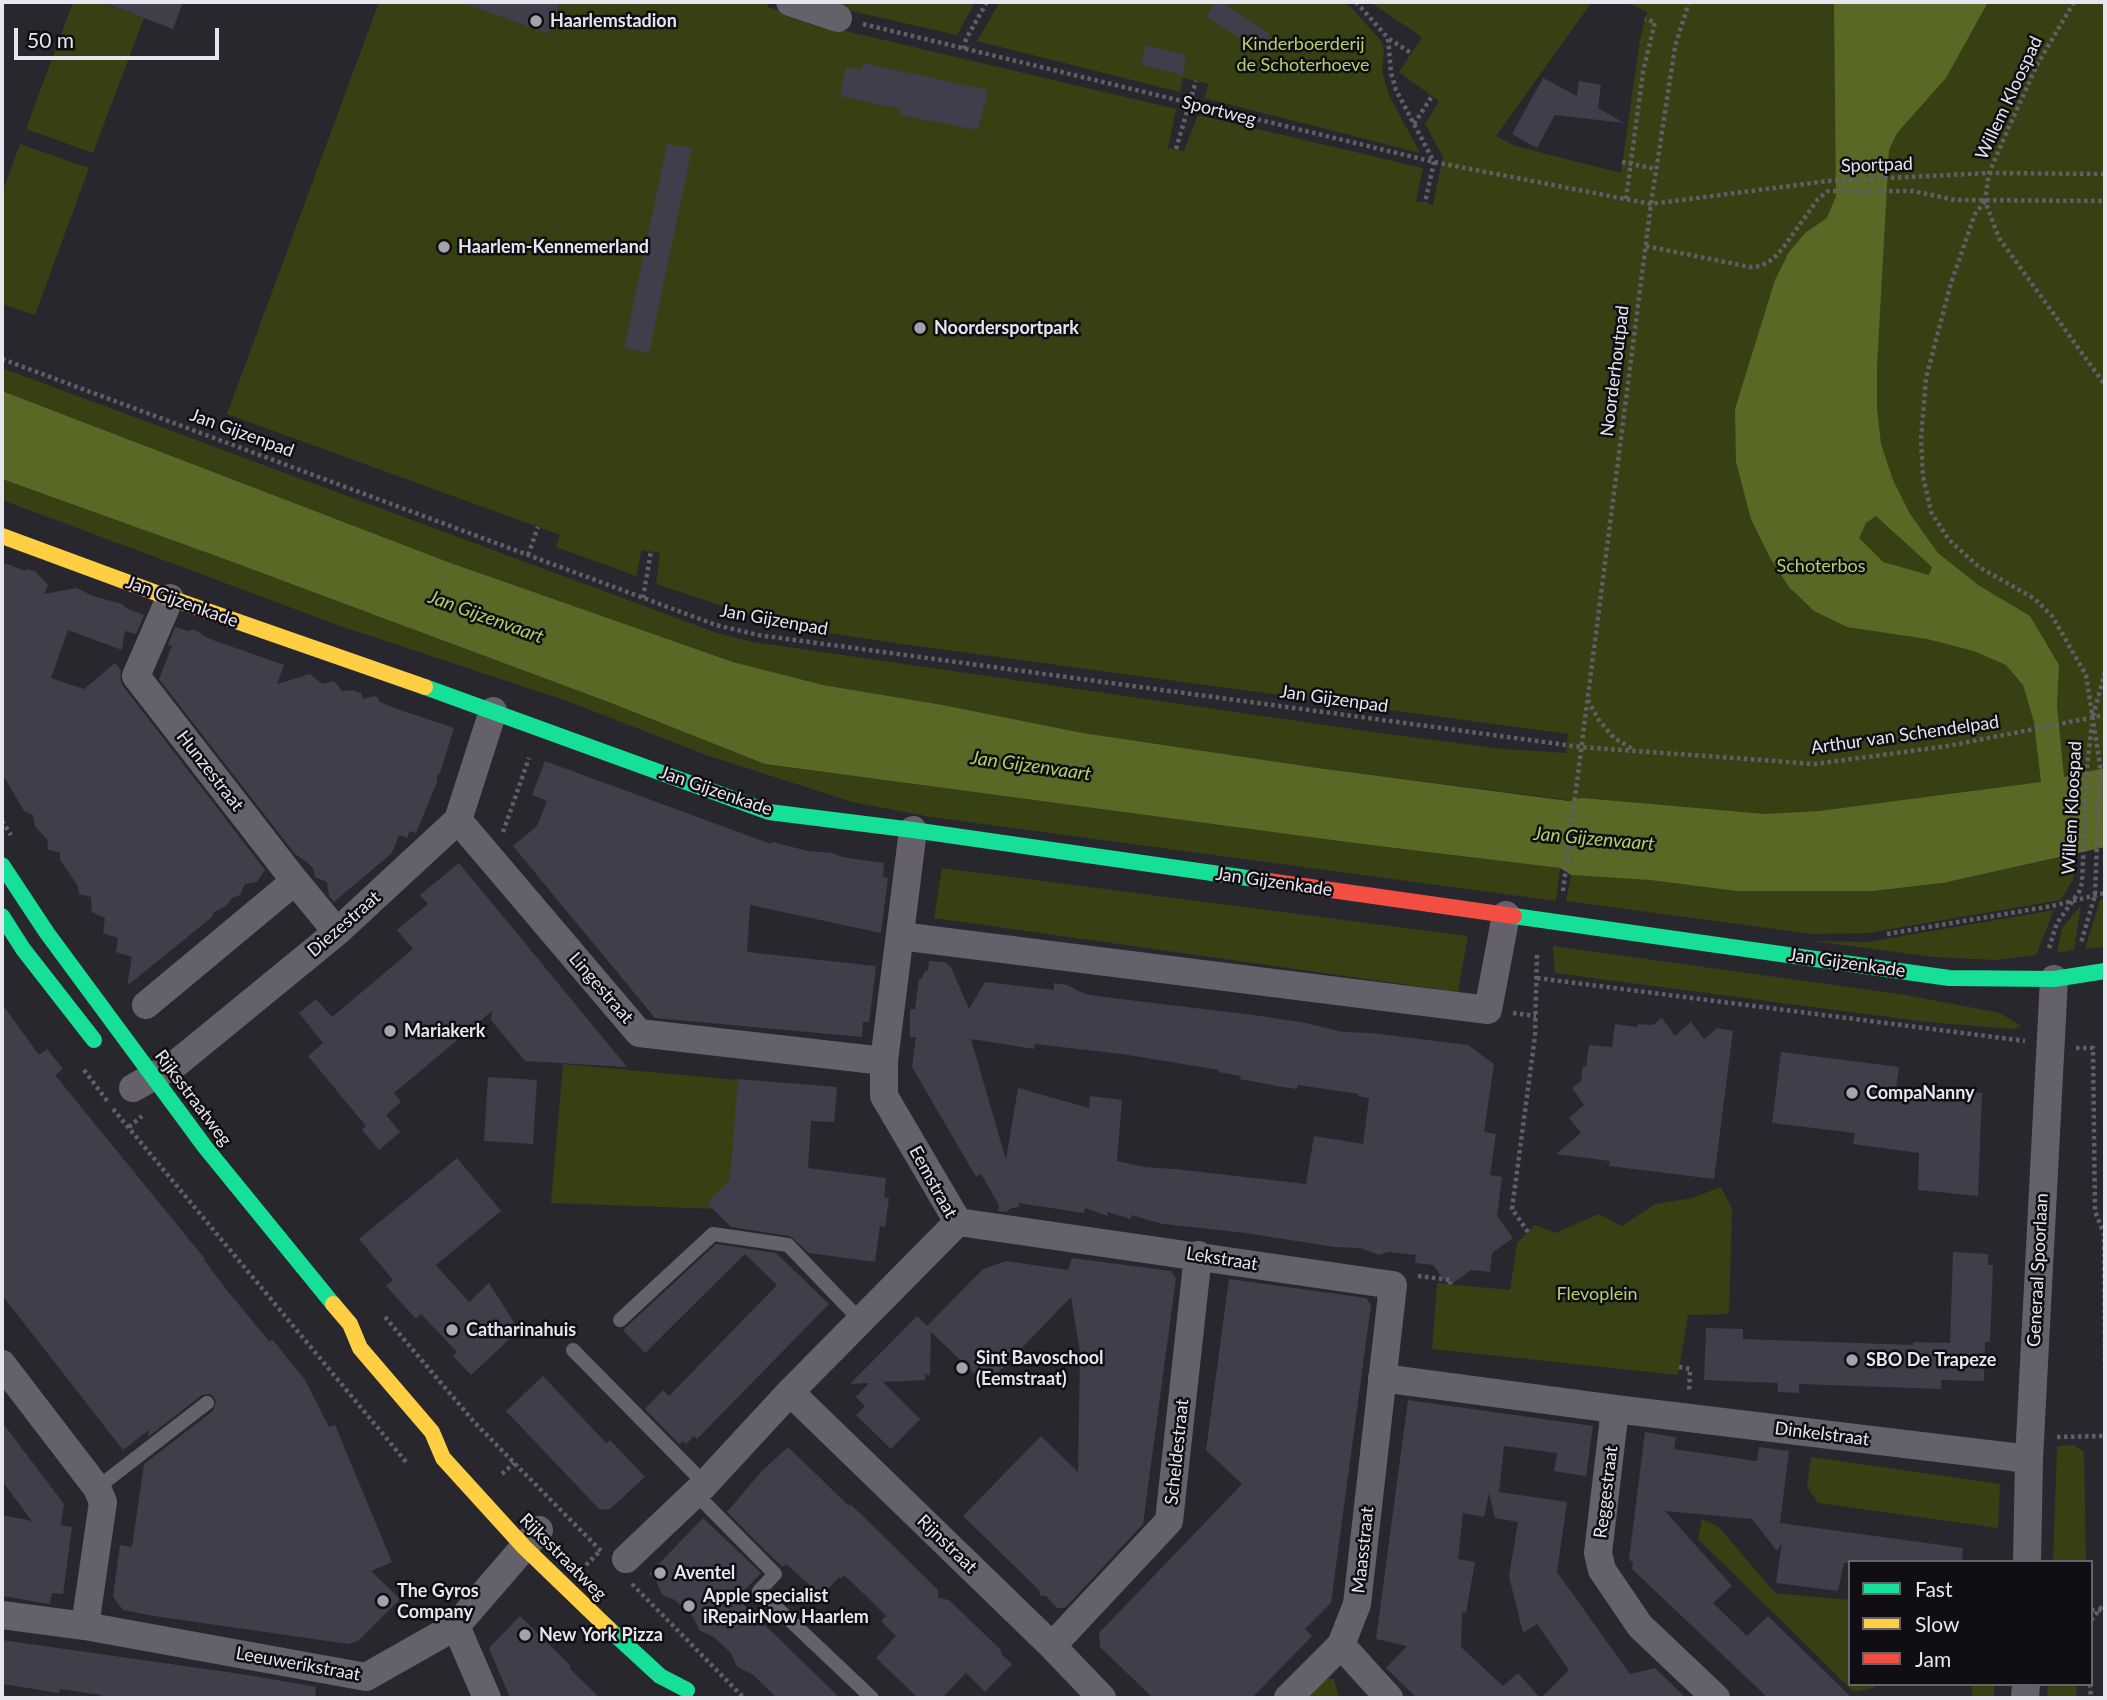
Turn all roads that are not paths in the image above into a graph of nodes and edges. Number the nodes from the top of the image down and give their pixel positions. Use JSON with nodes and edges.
{"nodes":[{"id":1,"x":790,"y":2,"type":"edge"},
{"id":2,"x":838,"y":18,"type":"road end"},
{"id":3,"x":2,"y":536,"type":"edge"},
{"id":4,"x":170,"y":598,"type":"junction"},
{"id":5,"x":493,"y":710,"type":"junction"},
{"id":6,"x":457,"y":821,"type":"junction"},
{"id":7,"x":913,"y":830,"type":"junction"},
{"id":8,"x":2,"y":865,"type":"edge"},
{"id":9,"x":295,"y":881,"type":"junction"},
{"id":10,"x":1506,"y":915,"type":"junction"},
{"id":11,"x":2,"y":916,"type":"edge"},
{"id":12,"x":337,"y":932,"type":"junction"},
{"id":13,"x":900,"y":936,"type":"junction"},
{"id":14,"x":2105,"y":971,"type":"edge"},
{"id":15,"x":2067,"y":977,"type":"junction"},
{"id":16,"x":146,"y":1005,"type":"dead end"},
{"id":17,"x":103,"y":1052,"type":"dead end"},
{"id":18,"x":884,"y":1061,"type":"junction"},
{"id":19,"x":139,"y":1086,"type":"junction"},
{"id":20,"x":178,"y":1137,"type":"dead end"},
{"id":21,"x":958,"y":1222,"type":"junction"},
{"id":22,"x":1198,"y":1255,"type":"junction"},
{"id":23,"x":620,"y":1320,"type":"dead end"},
{"id":24,"x":861,"y":1321,"type":"junction"},
{"id":25,"x":360,"y":1348,"type":"junction"},
{"id":26,"x":573,"y":1350,"type":"dead end"},
{"id":27,"x":2,"y":1364,"type":"edge"},
{"id":28,"x":1382,"y":1378,"type":"junction"},
{"id":29,"x":790,"y":1392,"type":"junction"},
{"id":30,"x":207,"y":1403,"type":"dead end"},
{"id":31,"x":1615,"y":1409,"type":"junction"},
{"id":32,"x":432,"y":1432,"type":"junction"},
{"id":33,"x":456,"y":1447,"type":"dead end"},
{"id":34,"x":2029,"y":1448,"type":"junction"},
{"id":35,"x":97,"y":1488,"type":"junction"},
{"id":36,"x":700,"y":1488,"type":"junction"},
{"id":37,"x":535,"y":1534,"type":"junction"},
{"id":38,"x":2027,"y":1560,"type":"edge"},
{"id":39,"x":620,"y":1565,"type":"road end"},
{"id":40,"x":2,"y":1615,"type":"edge"},
{"id":41,"x":85,"y":1626,"type":"junction"},
{"id":42,"x":456,"y":1626,"type":"junction"},
{"id":43,"x":1341,"y":1645,"type":"junction"},
{"id":44,"x":1052,"y":1646,"type":"junction"},
{"id":45,"x":672,"y":1664,"type":"dead end"},
{"id":46,"x":365,"y":1688,"type":"edge"},
{"id":47,"x":692,"y":1694,"type":"edge"},
{"id":48,"x":1378,"y":1695,"type":"edge"},
{"id":49,"x":487,"y":1698,"type":"edge"},
{"id":50,"x":872,"y":1698,"type":"edge"},
{"id":51,"x":1102,"y":1698,"type":"edge"},
{"id":52,"x":1288,"y":1698,"type":"edge"},
{"id":53,"x":1716,"y":1698,"type":"edge"}],
"edges":[{"from":1,"to":2,"type":"street"},
{"from":3,"to":4,"type":"street","name":"Jan Gijzenkade"},
{"from":4,"to":5,"type":"street","name":"Jan Gijzenkade"},
{"from":4,"to":9,"type":"street","name":"Hunzestraat"},
{"from":5,"to":6,"type":"street","name":"Diezestraat"},
{"from":5,"to":7,"type":"street","name":"Jan Gijzenkade"},
{"from":6,"to":12,"type":"street","name":"Diezestraat"},
{"from":6,"to":18,"type":"street","name":"Lingestraat"},
{"from":7,"to":10,"type":"street","name":"Jan Gijzenkade"},
{"from":7,"to":13,"type":"street","name":"Eemstraat"},
{"from":8,"to":19,"type":"street","name":"Rijksstraatweg"},
{"from":9,"to":12,"type":"street","name":"Hunzestraat"},
{"from":9,"to":16,"type":"street"},
{"from":10,"to":13,"type":"street"},
{"from":10,"to":15,"type":"street","name":"Jan Gijzenkade"},
{"from":11,"to":17,"type":"street"},
{"from":12,"to":19,"type":"street","name":"Diezestraat"},
{"from":13,"to":18,"type":"street","name":"Eemstraat"},
{"from":14,"to":15,"type":"street","name":"Jan Gijzenkade"},
{"from":15,"to":34,"type":"street","name":"Generaal Spoorlaan"},
{"from":18,"to":21,"type":"street","name":"Eemstraat"},
{"from":19,"to":25,"type":"street","name":"Rijksstraatweg"},
{"from":20,"to":25,"type":"street","name":"Rijksstraatweg"},
{"from":21,"to":22,"type":"street","name":"Lekstraat"},
{"from":21,"to":24,"type":"street","name":"Eemstraat"},
{"from":22,"to":28,"type":"street","name":"Lekstraat"},
{"from":22,"to":44,"type":"street","name":"Scheldestraat"},
{"from":23,"to":24,"type":"lane"},
{"from":24,"to":29,"type":"street","name":"Eemstraat"},
{"from":25,"to":32,"type":"street","name":"Rijksstraatweg"},
{"from":26,"to":36,"type":"lane"},
{"from":27,"to":35,"type":"street"},
{"from":28,"to":31,"type":"street"},
{"from":28,"to":43,"type":"street","name":"Maasstraat"},
{"from":29,"to":36,"type":"street","name":"Eemstraat"},
{"from":29,"to":44,"type":"street","name":"Rijnstraat"},
{"from":30,"to":35,"type":"lane"},
{"from":31,"to":34,"type":"street","name":"Dinkelstraat"},
{"from":31,"to":53,"type":"street","name":"Reggestraat"},
{"from":32,"to":33,"type":"street","name":"Rijksstraatweg"},
{"from":32,"to":37,"type":"street","name":"Rijksstraatweg"},
{"from":34,"to":38,"type":"street","name":"Generaal Spoorlaan"},
{"from":35,"to":41,"type":"street"},
{"from":36,"to":39,"type":"street","name":"Eemstraat"},
{"from":36,"to":50,"type":"lane"},
{"from":37,"to":42,"type":"street","name":"Leeuwerikstraat"},
{"from":37,"to":47,"type":"street","name":"Rijksstraatweg"},
{"from":40,"to":41,"type":"street","name":"Leeuwerikstraat"},
{"from":41,"to":46,"type":"street","name":"Leeuwerikstraat"},
{"from":42,"to":46,"type":"street","name":"Leeuwerikstraat"},
{"from":42,"to":49,"type":"street"},
{"from":43,"to":48,"type":"street"},
{"from":43,"to":52,"type":"street","name":"Maasstraat"},
{"from":44,"to":51,"type":"street","name":"Rijnstraat"},
{"from":45,"to":47,"type":"street","name":"Rijksstraatweg"}]}
